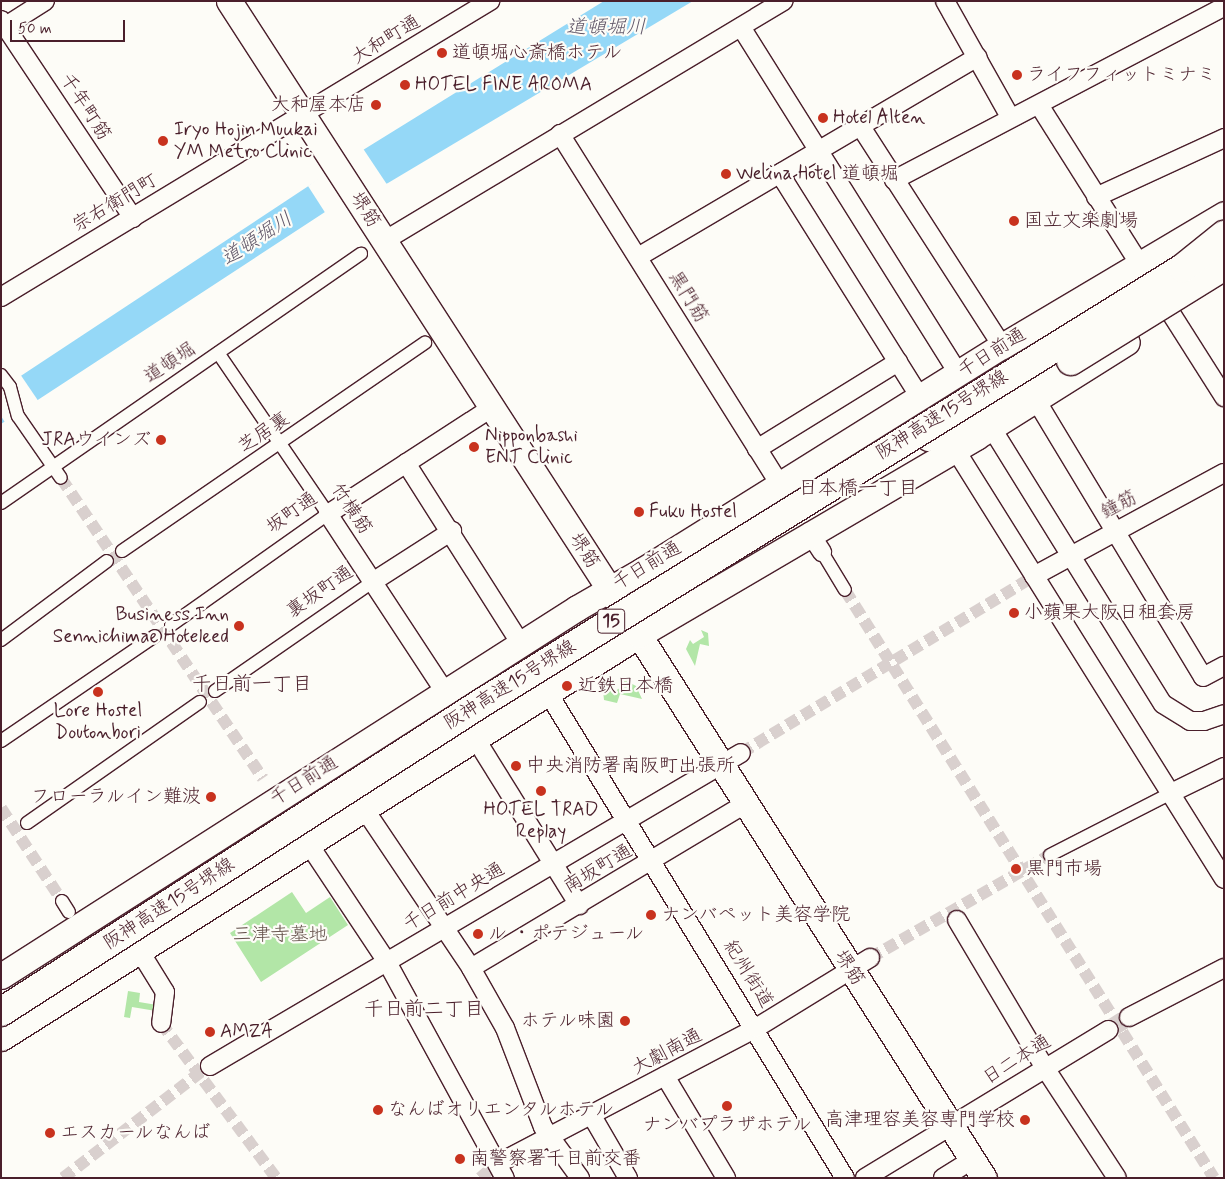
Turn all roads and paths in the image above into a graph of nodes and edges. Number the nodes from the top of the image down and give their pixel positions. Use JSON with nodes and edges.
{"nodes":[{"id":1,"x":45,"y":1,"type":"edge"},
{"id":2,"x":229,"y":1,"type":"edge"},
{"id":3,"x":784,"y":1,"type":"edge"},
{"id":4,"x":945,"y":1,"type":"edge"},
{"id":5,"x":483,"y":3,"type":"edge"},
{"id":6,"x":1224,"y":7,"type":"edge"},
{"id":7,"x":3,"y":25,"type":"edge"},
{"id":8,"x":741,"y":27,"type":"junction"},
{"id":9,"x":977,"y":57,"type":"junction"},
{"id":10,"x":1039,"y":105,"type":"junction"},
{"id":11,"x":302,"y":115,"type":"junction"},
{"id":12,"x":1010,"y":117,"type":"junction"},
{"id":13,"x":861,"y":127,"type":"junction"},
{"id":14,"x":560,"y":134,"type":"junction"},
{"id":15,"x":1224,"y":138,"type":"edge"},
{"id":16,"x":818,"y":152,"type":"junction"},
{"id":17,"x":782,"y":172,"type":"junction"},
{"id":18,"x":894,"y":180,"type":"junction"},
{"id":19,"x":1096,"y":197,"type":"junction"},
{"id":20,"x":1224,"y":214,"type":"edge"},
{"id":21,"x":133,"y":218,"type":"junction"},
{"id":22,"x":1224,"y":235,"type":"edge"},
{"id":23,"x":384,"y":241,"type":"junction"},
{"id":24,"x":361,"y":254,"type":"dead end"},
{"id":25,"x":638,"y":256,"type":"junction"},
{"id":26,"x":1139,"y":262,"type":"junction"},
{"id":27,"x":1224,"y":266,"type":"edge"},
{"id":28,"x":1224,"y":280,"type":"edge"},
{"id":29,"x":1,"y":297,"type":"edge"},
{"id":30,"x":1172,"y":313,"type":"junction"},
{"id":31,"x":424,"y":343,"type":"dead end"},
{"id":32,"x":1002,"y":346,"type":"junction"},
{"id":33,"x":218,"y":354,"type":"junction"},
{"id":34,"x":898,"y":362,"type":"junction"},
{"id":35,"x":958,"y":374,"type":"junction"},
{"id":36,"x":1,"y":375,"type":"edge"},
{"id":37,"x":920,"y":396,"type":"junction"},
{"id":38,"x":1224,"y":397,"type":"edge"},
{"id":39,"x":1036,"y":400,"type":"junction"},
{"id":40,"x":490,"y":408,"type":"junction"},
{"id":41,"x":991,"y":427,"type":"junction"},
{"id":42,"x":280,"y":444,"type":"junction"},
{"id":43,"x":757,"y":449,"type":"junction"},
{"id":44,"x":955,"y":449,"type":"junction"},
{"id":45,"x":406,"y":463,"type":"junction"},
{"id":46,"x":52,"y":466,"type":"junction"},
{"id":47,"x":1224,"y":473,"type":"edge"},
{"id":48,"x":61,"y":478,"type":"tunnel mouth"},
{"id":49,"x":838,"y":480,"type":"junction"},
{"id":50,"x":779,"y":483,"type":"junction"},
{"id":51,"x":1,"y":503,"type":"edge"},
{"id":52,"x":328,"y":514,"type":"junction"},
{"id":53,"x":1116,"y":530,"type":"junction"},
{"id":54,"x":452,"y":531,"type":"junction"},
{"id":55,"x":816,"y":542,"type":"junction"},
{"id":56,"x":122,"y":551,"type":"dead end"},
{"id":57,"x":1071,"y":555,"type":"junction"},
{"id":58,"x":107,"y":561,"type":"dead end"},
{"id":59,"x":1031,"y":578,"type":"junction"},
{"id":60,"x":374,"y":581,"type":"junction"},
{"id":61,"x":609,"y":590,"type":"junction"},
{"id":62,"x":845,"y":590,"type":"tunnel mouth"},
{"id":63,"x":171,"y":625,"type":"dead end"},
{"id":64,"x":639,"y":635,"type":"junction"},
{"id":65,"x":155,"y":636,"type":"dead end"},
{"id":66,"x":1,"y":640,"type":"edge"},
{"id":67,"x":521,"y":644,"type":"junction"},
{"id":68,"x":1224,"y":666,"type":"edge"},
{"id":69,"x":215,"y":692,"type":"dead end"},
{"id":70,"x":445,"y":692,"type":"junction"},
{"id":71,"x":548,"y":693,"type":"junction"},
{"id":72,"x":200,"y":702,"type":"dead end"},
{"id":73,"x":1224,"y":714,"type":"edge"},
{"id":74,"x":475,"y":738,"type":"junction"},
{"id":75,"x":1,"y":741,"type":"edge"},
{"id":76,"x":742,"y":753,"type":"tunnel mouth"},
{"id":77,"x":720,"y":764,"type":"junction"},
{"id":78,"x":1224,"y":767,"type":"edge"},
{"id":79,"x":1171,"y":793,"type":"junction"},
{"id":80,"x":746,"y":804,"type":"junction"},
{"id":81,"x":362,"y":808,"type":"junction"},
{"id":82,"x":628,"y":820,"type":"junction"},
{"id":83,"x":27,"y":823,"type":"dead end"},
{"id":84,"x":308,"y":843,"type":"junction"},
{"id":85,"x":1050,"y":855,"type":"tunnel mouth"},
{"id":86,"x":654,"y":861,"type":"junction"},
{"id":87,"x":552,"y":863,"type":"junction"},
{"id":88,"x":1224,"y":879,"type":"edge"},
{"id":89,"x":62,"y":901,"type":"tunnel mouth"},
{"id":90,"x":578,"y":905,"type":"junction"},
{"id":91,"x":69,"y":912,"type":"dead end"},
{"id":92,"x":957,"y":920,"type":"dead end"},
{"id":93,"x":442,"y":928,"type":"junction"},
{"id":94,"x":139,"y":950,"type":"junction"},
{"id":95,"x":386,"y":962,"type":"junction"},
{"id":96,"x":860,"y":964,"type":"junction"},
{"id":97,"x":471,"y":968,"type":"junction"},
{"id":98,"x":1224,"y":968,"type":"edge"},
{"id":99,"x":1,"y":976,"type":"edge"},
{"id":100,"x":1,"y":1012,"type":"edge"},
{"id":101,"x":1129,"y":1017,"type":"tunnel mouth"},
{"id":102,"x":161,"y":1023,"type":"tunnel mouth"},
{"id":103,"x":756,"y":1028,"type":"junction"},
{"id":104,"x":1108,"y":1030,"type":"tunnel mouth"},
{"id":105,"x":1,"y":1038,"type":"edge"},
{"id":106,"x":210,"y":1066,"type":"tunnel mouth"},
{"id":107,"x":1045,"y":1068,"type":"junction"},
{"id":108,"x":665,"y":1076,"type":"junction"},
{"id":109,"x":592,"y":1116,"type":"junction"},
{"id":110,"x":949,"y":1126,"type":"junction"},
{"id":111,"x":550,"y":1136,"type":"junction"},
{"id":112,"x":978,"y":1169,"type":"edge"},
{"id":113,"x":499,"y":1170,"type":"edge"},
{"id":114,"x":580,"y":1178,"type":"edge"},
{"id":115,"x":628,"y":1178,"type":"edge"},
{"id":116,"x":726,"y":1178,"type":"edge"},
{"id":117,"x":846,"y":1178,"type":"edge"},
{"id":118,"x":865,"y":1178,"type":"edge"},
{"id":119,"x":943,"y":1178,"type":"edge"},
{"id":120,"x":1116,"y":1178,"type":"edge"}],
"edges":[{"from":1,"to":7,"type":"street"},
{"from":2,"to":11,"type":"main road","name":"堺筋"},
{"from":3,"to":8,"type":"street"},
{"from":4,"to":9,"type":"street"},
{"from":5,"to":11,"type":"street","name":"大和町通"},
{"from":6,"to":10,"type":"street"},
{"from":7,"to":21,"type":"street","name":"千年町筋"},
{"from":8,"to":14,"type":"street"},
{"from":8,"to":16,"type":"street"},
{"from":9,"to":12,"type":"street"},
{"from":9,"to":13,"type":"street"},
{"from":10,"to":12,"type":"street"},
{"from":10,"to":19,"type":"street"},
{"from":11,"to":21,"type":"street","name":"宗右衛門町"},
{"from":11,"to":23,"type":"main road","name":"堺筋"},
{"from":12,"to":18,"type":"street"},
{"from":13,"to":16,"type":"street"},
{"from":13,"to":18,"type":"street"},
{"from":14,"to":23,"type":"street"},
{"from":14,"to":25,"type":"street","name":"黒門筋"},
{"from":15,"to":19,"type":"street"},
{"from":16,"to":17,"type":"street"},
{"from":16,"to":35,"type":"street"},
{"from":17,"to":25,"type":"street"},
{"from":17,"to":34,"type":"street"},
{"from":18,"to":32,"type":"street"},
{"from":19,"to":26,"type":"street"},
{"from":20,"to":26,"type":"main road","name":"千日前通"},
{"from":21,"to":29,"type":"street","name":"宗右衛門町"},
{"from":22,"to":49,"type":"highway","name":"阪神高速15号堺線","number":"15","bridge":true},
{"from":23,"to":40,"type":"main road","name":"堺筋"},
{"from":24,"to":33,"type":"street","name":"道頓堀"},
{"from":25,"to":43,"type":"street","name":"黒門筋"},
{"from":26,"to":30,"type":"street"},
{"from":26,"to":32,"type":"main road","name":"千日前通"},
{"from":27,"to":49,"type":"highway","bridge":true},
{"from":28,"to":30,"type":"main road"},
{"from":30,"to":38,"type":"street"},
{"from":30,"to":39,"type":"main road"},
{"from":31,"to":42,"type":"street","name":"芝居裏"},
{"from":32,"to":35,"type":"main road","name":"千日前通"},
{"from":33,"to":42,"type":"street","name":"竹横筋"},
{"from":33,"to":46,"type":"street","name":"道頓堀"},
{"from":34,"to":37,"type":"street"},
{"from":34,"to":43,"type":"street"},
{"from":35,"to":37,"type":"main road","name":"千日前通"},
{"from":36,"to":46,"type":"street"},
{"from":37,"to":50,"type":"main road","name":"千日前通"},
{"from":39,"to":41,"type":"main road"},
{"from":39,"to":53,"type":"street"},
{"from":40,"to":45,"type":"street","name":"坂町通"},
{"from":40,"to":61,"type":"main road","name":"堺筋"},
{"from":41,"to":44,"type":"main road"},
{"from":41,"to":57,"type":"street"},
{"from":42,"to":52,"type":"street","name":"竹横筋"},
{"from":42,"to":56,"type":"street","name":"芝居裏"},
{"from":43,"to":50,"type":"street","name":"黒門筋"},
{"from":44,"to":55,"type":"main road"},
{"from":44,"to":59,"type":"street"},
{"from":45,"to":52,"type":"street","name":"坂町通"},
{"from":45,"to":54,"type":"street"},
{"from":46,"to":48,"type":"street"},
{"from":46,"to":51,"type":"street","name":"道頓堀"},
{"from":47,"to":53,"type":"street","name":"鐘筋"},
{"from":49,"to":100,"type":"highway","name":"阪神高速15号堺線","number":"15","bridge":true},
{"from":50,"to":61,"type":"main road","name":"千日前通"},
{"from":52,"to":60,"type":"street","name":"竹横筋"},
{"from":52,"to":63,"type":"street","name":"坂町通"},
{"from":53,"to":57,"type":"street","name":"鐘筋"},
{"from":53,"to":68,"type":"street"},
{"from":54,"to":60,"type":"street","name":"裏坂町通"},
{"from":54,"to":67,"type":"street"},
{"from":55,"to":62,"type":"street"},
{"from":55,"to":64,"type":"main road"},
{"from":57,"to":59,"type":"street","name":"鐘筋"},
{"from":57,"to":73,"type":"street"},
{"from":58,"to":66,"type":"street"},
{"from":59,"to":79,"type":"street"},
{"from":60,"to":69,"type":"street","name":"裏坂町通"},
{"from":60,"to":70,"type":"street","name":"竹横筋"},
{"from":61,"to":64,"type":"main road","name":"堺筋"},
{"from":61,"to":67,"type":"main road","name":"千日前通"},
{"from":64,"to":71,"type":"main road"},
{"from":64,"to":77,"type":"main road","name":"堺筋"},
{"from":65,"to":75,"type":"street"},
{"from":67,"to":70,"type":"main road","name":"千日前通"},
{"from":70,"to":99,"type":"main road","name":"千日前通"},
{"from":71,"to":74,"type":"main road"},
{"from":71,"to":82,"type":"street","name":"紀州街道"},
{"from":72,"to":83,"type":"street"},
{"from":74,"to":81,"type":"main road"},
{"from":74,"to":87,"type":"street"},
{"from":76,"to":77,"type":"street","name":"千日前中央通"},
{"from":77,"to":80,"type":"main road","name":"堺筋"},
{"from":77,"to":82,"type":"street","name":"千日前中央通"},
{"from":78,"to":79,"type":"street"},
{"from":79,"to":85,"type":"street"},
{"from":79,"to":88,"type":"street"},
{"from":80,"to":86,"type":"street","name":"南坂町通"},
{"from":80,"to":96,"type":"main road","name":"堺筋"},
{"from":81,"to":84,"type":"main road"},
{"from":81,"to":93,"type":"street"},
{"from":82,"to":86,"type":"street","name":"紀州街道"},
{"from":82,"to":87,"type":"street","name":"千日前中央通"},
{"from":84,"to":94,"type":"main road"},
{"from":84,"to":95,"type":"street"},
{"from":86,"to":90,"type":"street","name":"南坂町通"},
{"from":86,"to":103,"type":"street","name":"紀州街道"},
{"from":87,"to":90,"type":"street"},
{"from":87,"to":93,"type":"street","name":"千日前中央通"},
{"from":89,"to":91,"type":"street"},
{"from":90,"to":97,"type":"street","name":"南坂町通"},
{"from":92,"to":107,"type":"street"},
{"from":93,"to":95,"type":"street","name":"千日前中央通"},
{"from":93,"to":97,"type":"street"},
{"from":94,"to":102,"type":"street"},
{"from":94,"to":105,"type":"main road"},
{"from":95,"to":106,"type":"street","name":"千日前中央通"},
{"from":95,"to":113,"type":"street"},
{"from":96,"to":103,"type":"street","name":"大劇南通"},
{"from":96,"to":110,"type":"main road","name":"堺筋"},
{"from":97,"to":111,"type":"street"},
{"from":98,"to":101,"type":"street"},
{"from":103,"to":108,"type":"street","name":"大劇南通"},
{"from":103,"to":117,"type":"street","name":"紀州街道"},
{"from":104,"to":107,"type":"street","name":"日二本通"},
{"from":107,"to":110,"type":"street","name":"日二本通"},
{"from":107,"to":120,"type":"street"},
{"from":108,"to":109,"type":"street","name":"大劇南通"},
{"from":108,"to":116,"type":"street"},
{"from":109,"to":111,"type":"street","name":"大劇南通"},
{"from":109,"to":115,"type":"street"},
{"from":110,"to":112,"type":"main road","name":"堺筋"},
{"from":110,"to":118,"type":"street","name":"日二本通"},
{"from":111,"to":113,"type":"street","name":"大劇南通"},
{"from":111,"to":114,"type":"street"},
{"from":112,"to":119,"type":"street"}]}
